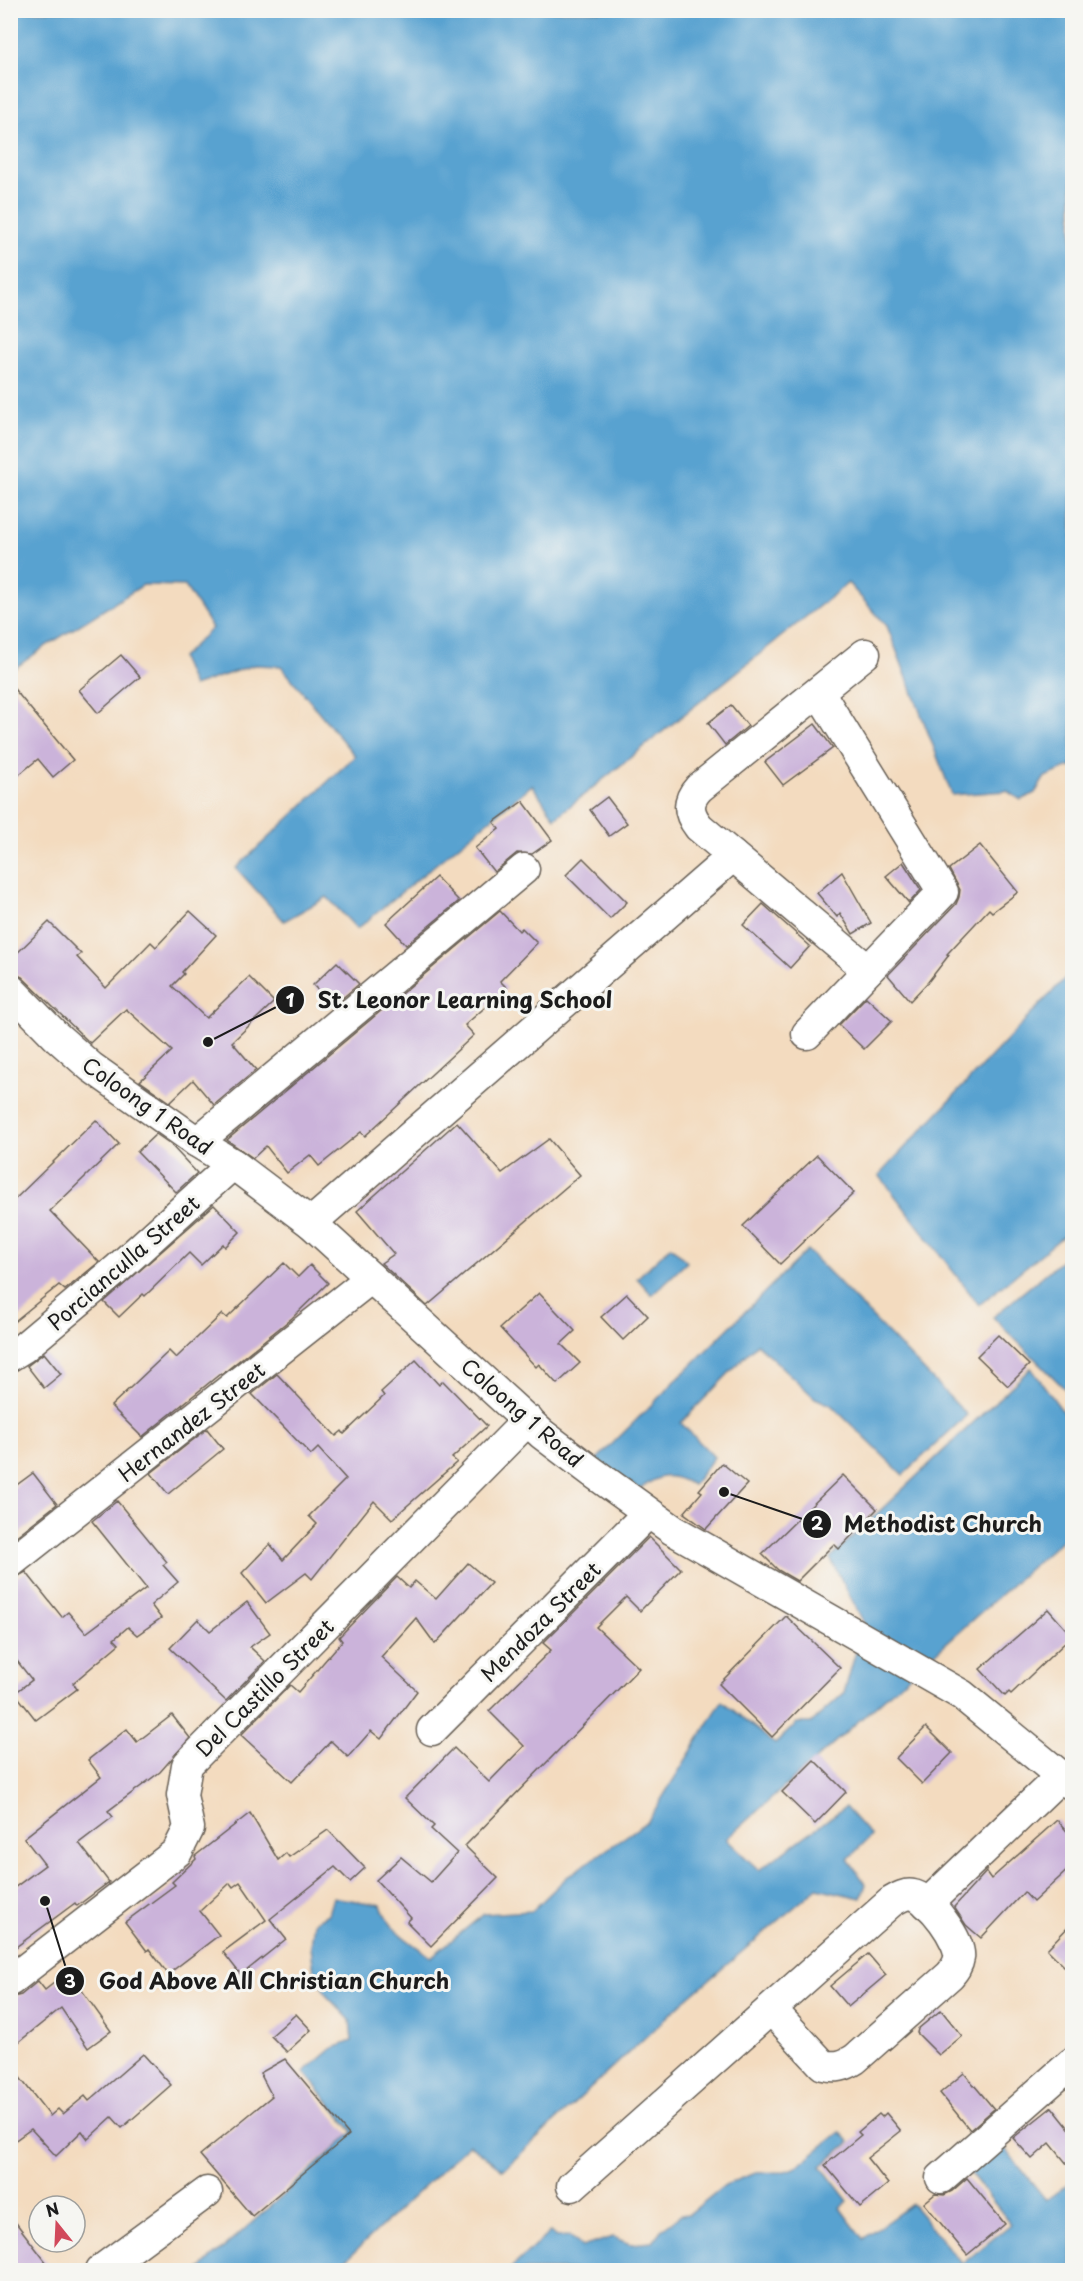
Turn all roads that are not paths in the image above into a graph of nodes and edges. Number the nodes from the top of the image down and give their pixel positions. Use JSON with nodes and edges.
{"nodes":[{"id":1,"x":865,"y":654,"type":"dead end"},
{"id":2,"x":819,"y":692,"type":"junction"},
{"id":3,"x":733,"y":856,"type":"junction"},
{"id":4,"x":524,"y":868,"type":"dead end"},
{"id":5,"x":868,"y":970,"type":"junction"},
{"id":6,"x":10,"y":989,"type":"edge"},
{"id":7,"x":807,"y":1034,"type":"dead end"},
{"id":8,"x":197,"y":1142,"type":"junction"},
{"id":9,"x":233,"y":1164,"type":"junction"},
{"id":10,"x":311,"y":1223,"type":"junction"},
{"id":11,"x":371,"y":1278,"type":"junction"},
{"id":12,"x":10,"y":1356,"type":"edge"},
{"id":13,"x":528,"y":1420,"type":"junction"},
{"id":14,"x":648,"y":1512,"type":"junction"},
{"id":15,"x":10,"y":1563,"type":"edge"},
{"id":16,"x":432,"y":1730,"type":"dead end"},
{"id":17,"x":1067,"y":1781,"type":"edge"},
{"id":18,"x":927,"y":1904,"type":"junction"},
{"id":19,"x":10,"y":1981,"type":"edge"},
{"id":20,"x":771,"y":2009,"type":"junction"},
{"id":21,"x":1072,"y":2063,"type":"edge"},
{"id":22,"x":941,"y":2178,"type":"dead end"},
{"id":23,"x":572,"y":2186,"type":"dead end"},
{"id":24,"x":207,"y":2192,"type":"dead end"},
{"id":25,"x":101,"y":2271,"type":"edge"}],
"edges":[{"from":1,"to":2,"type":"street"},
{"from":2,"to":3,"type":"street"},
{"from":2,"to":5,"type":"street"},
{"from":3,"to":5,"type":"street"},
{"from":3,"to":10,"type":"street"},
{"from":4,"to":8,"type":"street"},
{"from":5,"to":7,"type":"street"},
{"from":6,"to":8,"type":"street","name":"Coloong 1 Road"},
{"from":8,"to":9,"type":"street","name":"Coloong 1 Road"},
{"from":9,"to":10,"type":"street","name":"Coloong 1 Road"},
{"from":9,"to":12,"type":"street","name":"Porcianculla Street"},
{"from":10,"to":11,"type":"street","name":"Coloong 1 Road"},
{"from":11,"to":13,"type":"street","name":"Coloong 1 Road"},
{"from":11,"to":15,"type":"street","name":"Hernandez Street"},
{"from":13,"to":14,"type":"street","name":"Coloong 1 Road"},
{"from":13,"to":19,"type":"street","name":"Del Castillo Street"},
{"from":14,"to":16,"type":"street","name":"Mendoza Street"},
{"from":14,"to":17,"type":"street","name":"Coloong 1 Road"},
{"from":17,"to":18,"type":"street"},
{"from":18,"to":20,"type":"street"},
{"from":18,"to":20,"type":"street"},
{"from":20,"to":23,"type":"street"},
{"from":21,"to":22,"type":"street"},
{"from":24,"to":25,"type":"street"}]}
